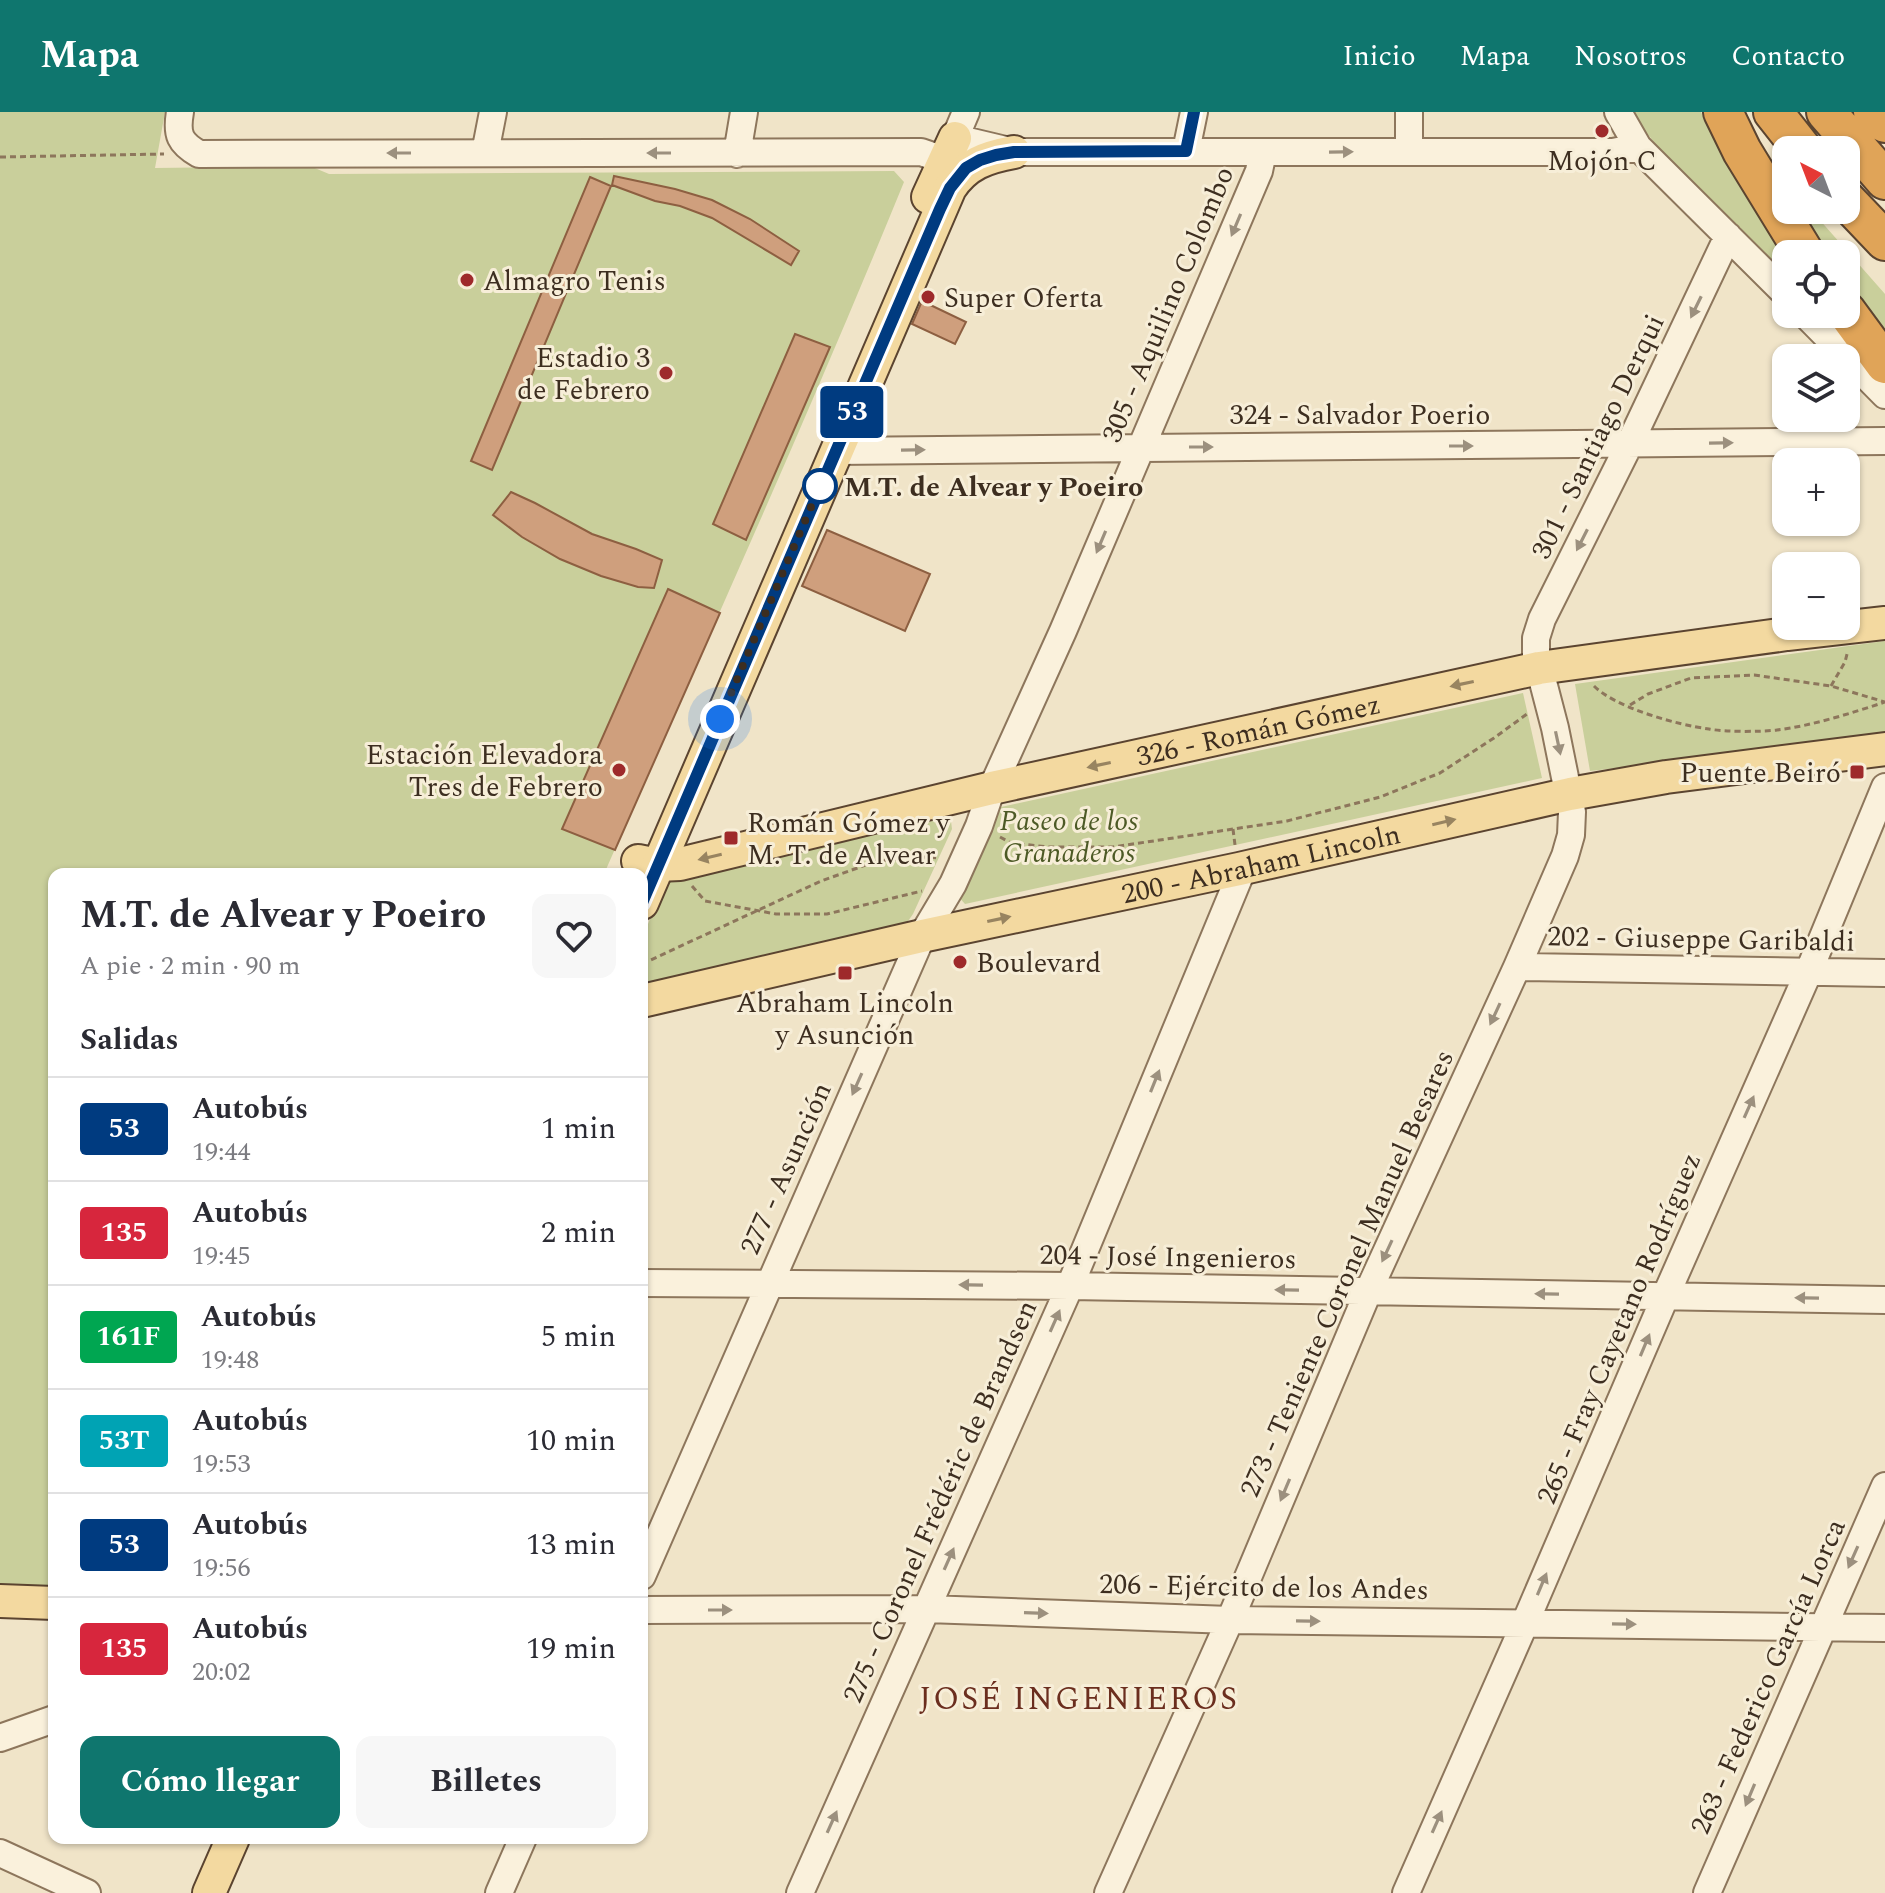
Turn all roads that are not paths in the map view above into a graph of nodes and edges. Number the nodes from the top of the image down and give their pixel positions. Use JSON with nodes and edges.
{"nodes":[{"id":1,"x":180,"y":112,"type":"edge"},
{"id":2,"x":493,"y":112,"type":"edge"},
{"id":3,"x":744,"y":112,"type":"edge"},
{"id":4,"x":1194,"y":112,"type":"edge"},
{"id":5,"x":1409,"y":112,"type":"edge"},
{"id":6,"x":1618,"y":112,"type":"edge"},
{"id":7,"x":1723,"y":112,"type":"edge"},
{"id":8,"x":1773,"y":112,"type":"edge"},
{"id":9,"x":1826,"y":112,"type":"edge"},
{"id":10,"x":1873,"y":112,"type":"edge"},
{"id":11,"x":1885,"y":123,"type":"edge"},
{"id":12,"x":1792,"y":136,"type":"edge"},
{"id":13,"x":955,"y":137,"type":"edge"},
{"id":14,"x":1638,"y":147,"type":"junction"},
{"id":15,"x":1186,"y":151,"type":"junction"},
{"id":16,"x":1409,"y":151,"type":"junction"},
{"id":17,"x":1014,"y":152,"type":"junction"},
{"id":18,"x":1263,"y":152,"type":"junction"},
{"id":19,"x":485,"y":153,"type":"junction"},
{"id":20,"x":737,"y":154,"type":"junction"},
{"id":21,"x":1885,"y":180,"type":"edge"},
{"id":22,"x":1860,"y":215,"type":"edge"},
{"id":23,"x":1728,"y":236,"type":"junction"},
{"id":24,"x":1796,"y":240,"type":"edge"},
{"id":25,"x":1885,"y":241,"type":"edge"},
{"id":26,"x":1772,"y":280,"type":"edge"},
{"id":27,"x":1819,"y":328,"type":"edge"},
{"id":28,"x":1859,"y":328,"type":"edge"},
{"id":29,"x":1885,"y":364,"type":"edge"},
{"id":30,"x":1885,"y":395,"type":"edge"},
{"id":31,"x":1885,"y":441,"type":"edge"},
{"id":32,"x":1629,"y":445,"type":"junction"},
{"id":33,"x":1141,"y":448,"type":"junction"},
{"id":34,"x":835,"y":451,"type":"junction"},
{"id":35,"x":1885,"y":623,"type":"edge"},
{"id":36,"x":1539,"y":668,"type":"junction"},
{"id":37,"x":1885,"y":749,"type":"edge"},
{"id":38,"x":1885,"y":787,"type":"edge"},
{"id":39,"x":992,"y":788,"type":"junction"},
{"id":40,"x":1570,"y":794,"type":"junction"},
{"id":41,"x":652,"y":866,"type":"edge"},
{"id":42,"x":1243,"y":868,"type":"junction"},
{"id":43,"x":922,"y":936,"type":"junction"},
{"id":44,"x":1517,"y":967,"type":"junction"},
{"id":45,"x":1809,"y":971,"type":"junction"},
{"id":46,"x":1885,"y":973,"type":"edge"},
{"id":47,"x":648,"y":1000,"type":"edge"},
{"id":48,"x":648,"y":1283,"type":"edge"},
{"id":49,"x":769,"y":1283,"type":"junction"},
{"id":50,"x":1070,"y":1286,"type":"junction"},
{"id":51,"x":1368,"y":1292,"type":"junction"},
{"id":52,"x":1666,"y":1295,"type":"junction"},
{"id":53,"x":1885,"y":1300,"type":"edge"},
{"id":54,"x":1885,"y":1486,"type":"edge"},
{"id":55,"x":648,"y":1562,"type":"edge"},
{"id":56,"x":0,"y":1601,"type":"edge"},
{"id":57,"x":48,"y":1603,"type":"edge"},
{"id":58,"x":927,"y":1609,"type":"junction"},
{"id":59,"x":648,"y":1610,"type":"edge"},
{"id":60,"x":1230,"y":1620,"type":"junction"},
{"id":61,"x":1525,"y":1623,"type":"junction"},
{"id":62,"x":1822,"y":1628,"type":"junction"},
{"id":63,"x":1885,"y":1628,"type":"edge"},
{"id":64,"x":48,"y":1721,"type":"edge"},
{"id":65,"x":0,"y":1738,"type":"edge"},
{"id":66,"x":210,"y":1844,"type":"edge"},
{"id":67,"x":230,"y":1844,"type":"edge"},
{"id":68,"x":520,"y":1844,"type":"edge"},
{"id":69,"x":0,"y":1853,"type":"edge"},
{"id":70,"x":70,"y":1889,"type":"edge"},
{"id":71,"x":190,"y":1893,"type":"edge"},
{"id":72,"x":209,"y":1893,"type":"edge"},
{"id":73,"x":499,"y":1893,"type":"edge"},
{"id":74,"x":800,"y":1893,"type":"edge"},
{"id":75,"x":1108,"y":1893,"type":"edge"},
{"id":76,"x":1406,"y":1893,"type":"edge"},
{"id":77,"x":1707,"y":1893,"type":"edge"}],
"edges":[{"from":19,"to":1,"type":"street","one_way":true},
{"from":2,"to":19,"type":"street"},
{"from":3,"to":20,"type":"street"},
{"from":4,"to":15,"type":"street","name":"305 - Aquilino Colombo"},
{"from":5,"to":16,"type":"street"},
{"from":6,"to":14,"type":"street"},
{"from":7,"to":24,"type":"highway"},
{"from":8,"to":12,"type":"highway"},
{"from":9,"to":21,"type":"highway"},
{"from":10,"to":11,"type":"highway"},
{"from":13,"to":17,"type":"street"},
{"from":13,"to":20,"type":"street"},
{"from":13,"to":41,"type":"main road"},
{"from":14,"to":16,"type":"street"},
{"from":14,"to":23,"type":"street"},
{"from":15,"to":17,"type":"street"},
{"from":15,"to":18,"type":"street"},
{"from":18,"to":16,"type":"street","one_way":true},
{"from":17,"to":34,"type":"main road"},
{"from":18,"to":33,"type":"street","name":"305 - Aquilino Colombo","one_way":true},
{"from":20,"to":19,"type":"street","one_way":true},
{"from":22,"to":25,"type":"highway"},
{"from":23,"to":26,"type":"street"},
{"from":23,"to":32,"type":"street","name":"301 - Santiago Derqui","one_way":true},
{"from":27,"to":30,"type":"street"},
{"from":28,"to":29,"type":"highway"},
{"from":32,"to":31,"type":"street","name":"324 - Salvador Poerio","one_way":true},
{"from":33,"to":32,"type":"street","name":"324 - Salvador Poerio","one_way":true},
{"from":32,"to":36,"type":"street","name":"301 - Santiago Derqui","one_way":true},
{"from":34,"to":33,"type":"street","name":"324 - Salvador Poerio","one_way":true},
{"from":33,"to":39,"type":"street","name":"305 - Aquilino Colombo","one_way":true},
{"from":34,"to":41,"type":"main road"},
{"from":35,"to":36,"type":"main road","name":"326 - Román Gómez"},
{"from":36,"to":39,"type":"main road","name":"326 - Román Gómez","one_way":true},
{"from":36,"to":40,"type":"street","name":"273 - Teniente Coronel Manuel Besares","one_way":true},
{"from":37,"to":40,"type":"main road","name":"200 - Abraham Lincoln"},
{"from":38,"to":45,"type":"street","name":"265 - Fray Cayetano Rodríguez"},
{"from":39,"to":41,"type":"main road","name":"326 - Román Gómez","one_way":true},
{"from":39,"to":43,"type":"street","name":"277 - Asunción"},
{"from":42,"to":40,"type":"main road","name":"200 - Abraham Lincoln","one_way":true},
{"from":40,"to":44,"type":"street","name":"273 - Teniente Coronel Manuel Besares"},
{"from":43,"to":42,"type":"main road","name":"200 - Abraham Lincoln","one_way":true},
{"from":50,"to":42,"type":"street","name":"275 - Coronel Frédéric de Brandsen","one_way":true},
{"from":43,"to":47,"type":"main road","name":"200 - Abraham Lincoln"},
{"from":43,"to":49,"type":"street","name":"277 - Asunción","one_way":true},
{"from":44,"to":45,"type":"street","name":"202 - Giuseppe Garibaldi"},
{"from":44,"to":51,"type":"street","name":"273 - Teniente Coronel Manuel Besares","one_way":true},
{"from":45,"to":46,"type":"street","name":"202 - Giuseppe Garibaldi"},
{"from":52,"to":45,"type":"street","name":"265 - Fray Cayetano Rodríguez","one_way":true},
{"from":48,"to":49,"type":"street","name":"204 - José Ingenieros"},
{"from":50,"to":49,"type":"street","name":"204 - José Ingenieros","one_way":true},
{"from":49,"to":55,"type":"street","name":"277 - Asunción"},
{"from":51,"to":50,"type":"street","name":"204 - José Ingenieros","one_way":true},
{"from":58,"to":50,"type":"street","name":"275 - Coronel Frédéric de Brandsen","one_way":true},
{"from":52,"to":51,"type":"street","name":"204 - José Ingenieros","one_way":true},
{"from":51,"to":60,"type":"street","name":"273 - Teniente Coronel Manuel Besares","one_way":true},
{"from":53,"to":52,"type":"street","name":"204 - José Ingenieros","one_way":true},
{"from":61,"to":52,"type":"street","name":"265 - Fray Cayetano Rodríguez","one_way":true},
{"from":54,"to":62,"type":"street","name":"263 - Federico García Lorca","one_way":true},
{"from":56,"to":57,"type":"main road"},
{"from":59,"to":58,"type":"street","name":"206 - Ejército de los Andes","one_way":true},
{"from":58,"to":60,"type":"street","name":"206 - Ejército de los Andes","one_way":true},
{"from":74,"to":58,"type":"street","name":"275 - Coronel Frédéric de Brandsen","one_way":true},
{"from":60,"to":61,"type":"street","name":"206 - Ejército de los Andes","one_way":true},
{"from":60,"to":75,"type":"street","name":"273 - Teniente Coronel Manuel Besares"},
{"from":61,"to":62,"type":"street","name":"206 - Ejército de los Andes","one_way":true},
{"from":76,"to":61,"type":"street","name":"265 - Fray Cayetano Rodríguez","one_way":true},
{"from":62,"to":63,"type":"street","name":"206 - Ejército de los Andes"},
{"from":62,"to":77,"type":"street","name":"263 - Federico García Lorca","one_way":true},
{"from":64,"to":65,"type":"street"},
{"from":66,"to":71,"type":"main road"},
{"from":67,"to":72,"type":"main road"},
{"from":68,"to":73,"type":"street"},
{"from":69,"to":70,"type":"street"}]}
